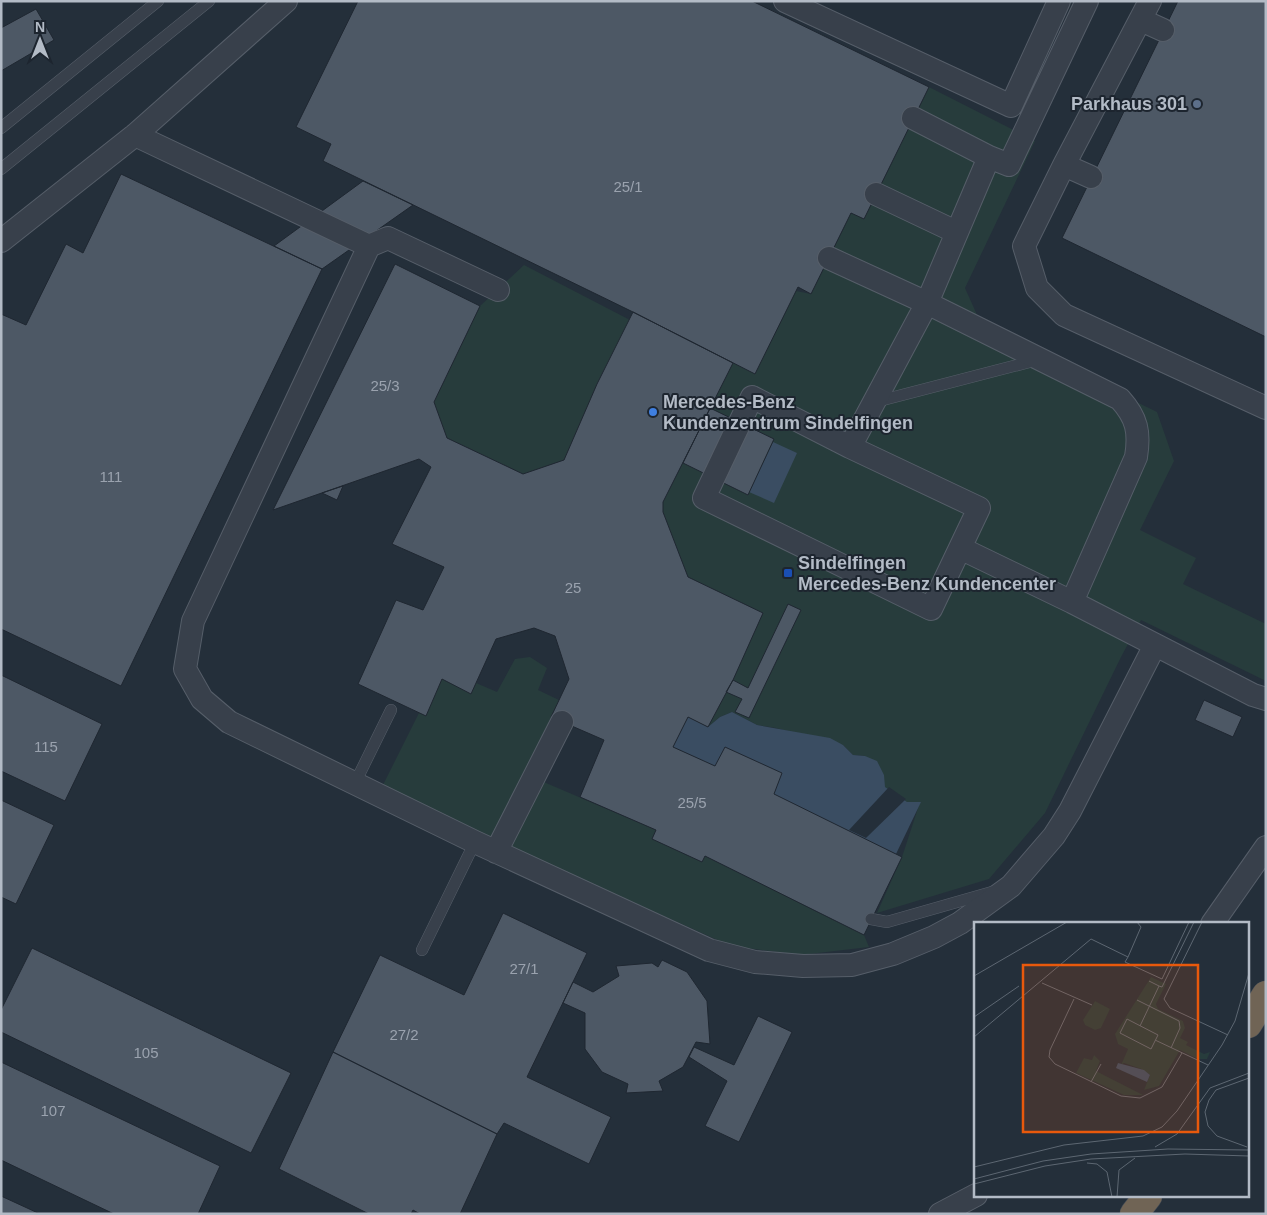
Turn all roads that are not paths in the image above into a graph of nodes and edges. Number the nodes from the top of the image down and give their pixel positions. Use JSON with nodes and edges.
{"nodes":[{"id":1,"x":158,"y":1,"type":"edge"},
{"id":2,"x":209,"y":1,"type":"edge"},
{"id":3,"x":286,"y":1,"type":"edge"},
{"id":4,"x":785,"y":1,"type":"edge"},
{"id":5,"x":1059,"y":1,"type":"edge"},
{"id":6,"x":1087,"y":1,"type":"edge"},
{"id":7,"x":1145,"y":10,"type":"edge"},
{"id":8,"x":1164,"y":30,"type":"dead end"},
{"id":9,"x":913,"y":118,"type":"dead end"},
{"id":10,"x":1,"y":128,"type":"edge"},
{"id":11,"x":135,"y":135,"type":"junction"},
{"id":12,"x":989,"y":157,"type":"junction"},
{"id":13,"x":1064,"y":165,"type":"junction"},
{"id":14,"x":1,"y":169,"type":"edge"},
{"id":15,"x":1092,"y":177,"type":"dead end"},
{"id":16,"x":876,"y":194,"type":"dead end"},
{"id":17,"x":956,"y":232,"type":"junction"},
{"id":18,"x":1,"y":241,"type":"edge"},
{"id":19,"x":369,"y":246,"type":"junction"},
{"id":20,"x":829,"y":258,"type":"dead end"},
{"id":21,"x":498,"y":290,"type":"dead end"},
{"id":22,"x":927,"y":303,"type":"junction"},
{"id":23,"x":1038,"y":360,"type":"junction"},
{"id":24,"x":874,"y":402,"type":"junction"},
{"id":25,"x":1266,"y":408,"type":"edge"},
{"id":26,"x":850,"y":447,"type":"junction"},
{"id":27,"x":960,"y":548,"type":"junction"},
{"id":28,"x":1072,"y":602,"type":"junction"},
{"id":29,"x":1155,"y":644,"type":"junction"},
{"id":30,"x":1266,"y":699,"type":"edge"},
{"id":31,"x":391,"y":710,"type":"dead end"},
{"id":32,"x":562,"y":722,"type":"dead end"},
{"id":33,"x":355,"y":783,"type":"junction"},
{"id":34,"x":475,"y":842,"type":"junction"},
{"id":35,"x":1266,"y":847,"type":"edge"},
{"id":36,"x":496,"y":852,"type":"junction"},
{"id":37,"x":1011,"y":886,"type":"junction"},
{"id":38,"x":871,"y":919,"type":"dead end"},
{"id":39,"x":1213,"y":922,"type":"edge"},
{"id":40,"x":422,"y":950,"type":"dead end"},
{"id":41,"x":1266,"y":995,"type":"edge"},
{"id":42,"x":1250,"y":1021,"type":"edge"},
{"id":43,"x":974,"y":1196,"type":"edge"},
{"id":44,"x":1146,"y":1198,"type":"edge"},
{"id":45,"x":940,"y":1214,"type":"edge"},
{"id":46,"x":1134,"y":1214,"type":"edge"}],
"edges":[{"from":1,"to":10,"type":"lane"},
{"from":2,"to":14,"type":"lane"},
{"from":3,"to":11,"type":"street"},
{"from":4,"to":5,"type":"street"},
{"from":6,"to":12,"type":"street"},
{"from":7,"to":8,"type":"street"},
{"from":7,"to":13,"type":"street"},
{"from":9,"to":12,"type":"street"},
{"from":11,"to":18,"type":"street"},
{"from":11,"to":19,"type":"street"},
{"from":12,"to":17,"type":"street"},
{"from":13,"to":15,"type":"street"},
{"from":13,"to":25,"type":"street"},
{"from":16,"to":17,"type":"street"},
{"from":17,"to":22,"type":"street"},
{"from":19,"to":21,"type":"street"},
{"from":19,"to":33,"type":"street"},
{"from":20,"to":22,"type":"street"},
{"from":22,"to":23,"type":"street"},
{"from":22,"to":24,"type":"street"},
{"from":23,"to":24,"type":"lane"},
{"from":23,"to":28,"type":"street"},
{"from":24,"to":26,"type":"street"},
{"from":26,"to":27,"type":"street"},
{"from":26,"to":27,"type":"street"},
{"from":27,"to":28,"type":"street"},
{"from":28,"to":29,"type":"street"},
{"from":29,"to":30,"type":"street"},
{"from":29,"to":37,"type":"street"},
{"from":31,"to":33,"type":"lane"},
{"from":32,"to":36,"type":"street"},
{"from":33,"to":34,"type":"street"},
{"from":34,"to":36,"type":"street"},
{"from":34,"to":40,"type":"lane"},
{"from":35,"to":39,"type":"street"},
{"from":36,"to":37,"type":"street"},
{"from":37,"to":38,"type":"lane"},
{"from":41,"to":42,"type":"highway"},
{"from":43,"to":45,"type":"street"},
{"from":44,"to":46,"type":"highway"}]}
